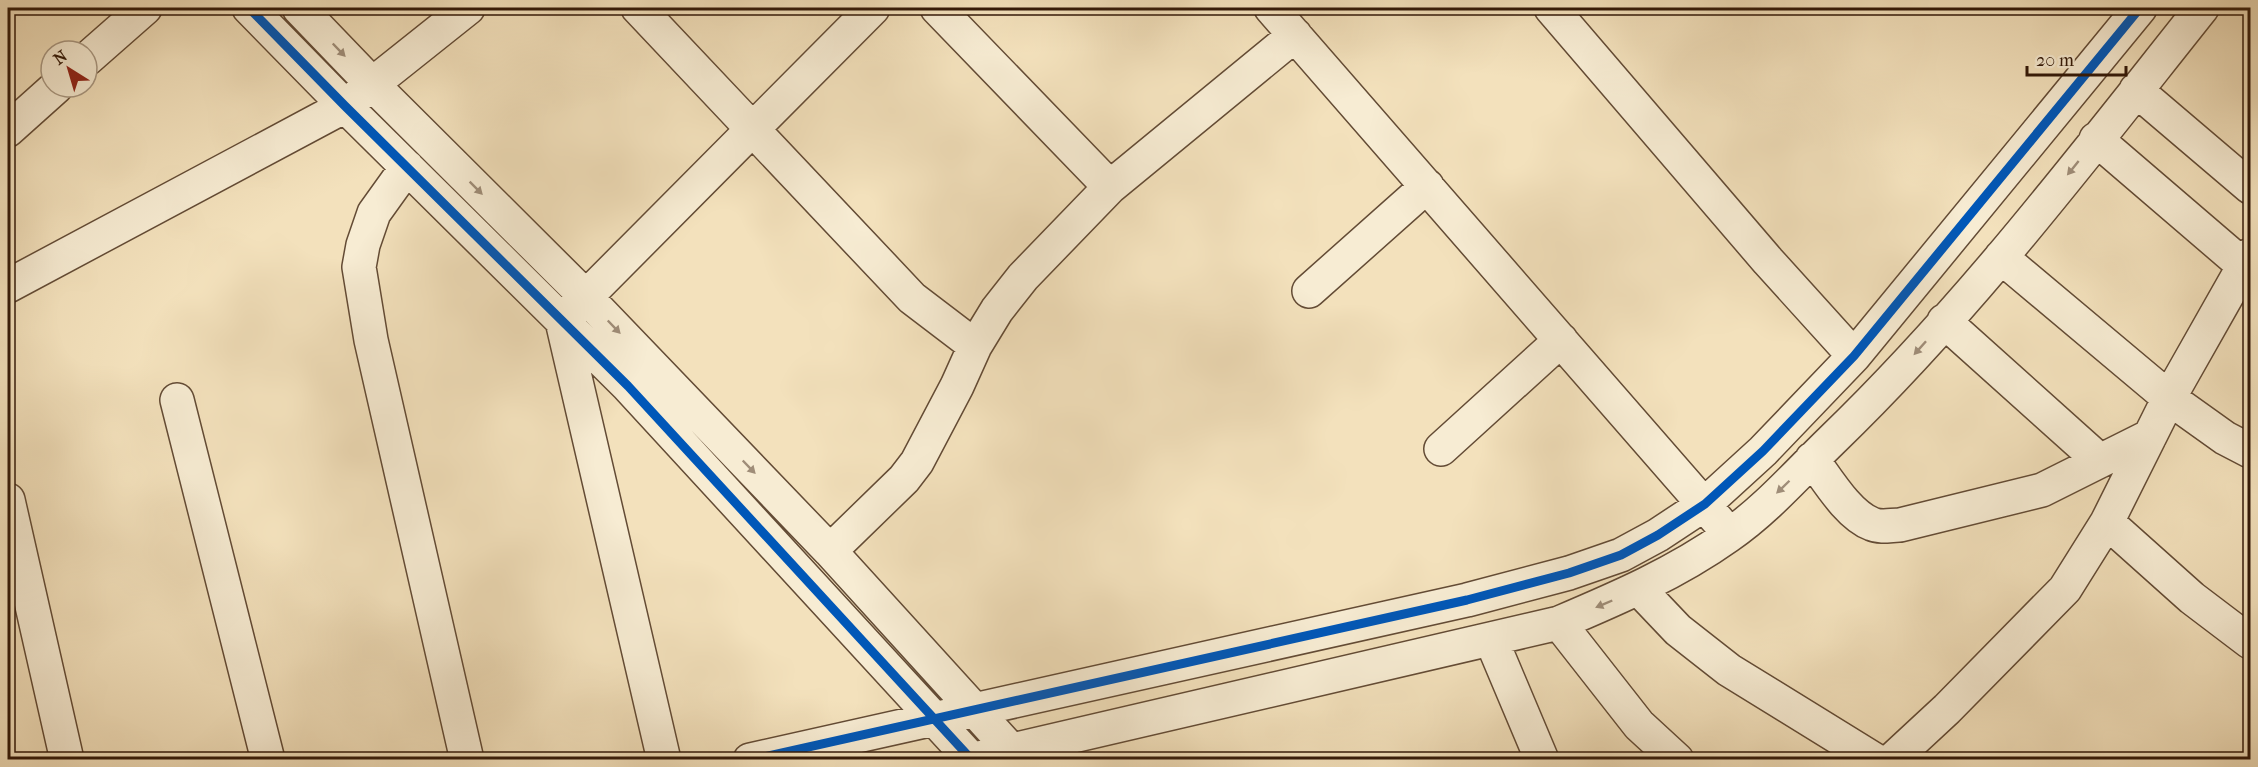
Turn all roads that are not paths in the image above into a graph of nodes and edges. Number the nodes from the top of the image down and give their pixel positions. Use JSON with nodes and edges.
{"nodes":[{"id":1,"x":145,"y":8,"type":"edge"},
{"id":2,"x":249,"y":8,"type":"edge"},
{"id":3,"x":299,"y":8,"type":"edge"},
{"id":4,"x":468,"y":8,"type":"edge"},
{"id":5,"x":638,"y":8,"type":"edge"},
{"id":6,"x":873,"y":8,"type":"edge"},
{"id":7,"x":937,"y":8,"type":"edge"},
{"id":8,"x":1271,"y":8,"type":"edge"},
{"id":9,"x":1551,"y":8,"type":"edge"},
{"id":10,"x":2140,"y":8,"type":"edge"},
{"id":11,"x":2202,"y":8,"type":"edge"},
{"id":12,"x":1295,"y":35,"type":"junction"},
{"id":13,"x":99,"y":48,"type":"edge"},
{"id":14,"x":373,"y":85,"type":"junction"},
{"id":15,"x":2136,"y":90,"type":"junction"},
{"id":16,"x":43,"y":99,"type":"edge"},
{"id":17,"x":345,"y":106,"type":"junction"},
{"id":18,"x":753,"y":129,"type":"junction"},
{"id":19,"x":8,"y":130,"type":"edge"},
{"id":20,"x":2096,"y":139,"type":"junction"},
{"id":21,"x":407,"y":167,"type":"junction"},
{"id":22,"x":1427,"y":186,"type":"junction"},
{"id":23,"x":1110,"y":187,"type":"junction"},
{"id":24,"x":2250,"y":187,"type":"edge"},
{"id":25,"x":2001,"y":257,"type":"junction"},
{"id":26,"x":2247,"y":260,"type":"edge"},
{"id":27,"x":8,"y":285,"type":"edge"},
{"id":28,"x":1309,"y":291,"type":"dead end"},
{"id":29,"x":586,"y":297,"type":"junction"},
{"id":30,"x":562,"y":321,"type":"junction"},
{"id":31,"x":1944,"y":321,"type":"junction"},
{"id":32,"x":1562,"y":340,"type":"junction"},
{"id":33,"x":975,"y":346,"type":"junction"},
{"id":34,"x":1854,"y":356,"type":"junction"},
{"id":35,"x":2169,"y":398,"type":"junction"},
{"id":36,"x":177,"y":400,"type":"dead end"},
{"id":37,"x":2150,"y":436,"type":"junction"},
{"id":38,"x":1441,"y":449,"type":"dead end"},
{"id":39,"x":2250,"y":451,"type":"edge"},
{"id":40,"x":1812,"y":459,"type":"junction"},
{"id":41,"x":2100,"y":461,"type":"junction"},
{"id":42,"x":8,"y":500,"type":"edge"},
{"id":43,"x":1705,"y":504,"type":"junction"},
{"id":44,"x":2107,"y":522,"type":"junction"},
{"id":45,"x":1730,"y":535,"type":"junction"},
{"id":46,"x":830,"y":551,"type":"junction"},
{"id":47,"x":1639,"y":589,"type":"junction"},
{"id":48,"x":1559,"y":623,"type":"junction"},
{"id":49,"x":1491,"y":639,"type":"junction"},
{"id":50,"x":2250,"y":642,"type":"edge"},
{"id":51,"x":974,"y":709,"type":"junction"},
{"id":52,"x":935,"y":718,"type":"junction"},
{"id":53,"x":1016,"y":754,"type":"edge"},
{"id":54,"x":66,"y":759,"type":"edge"},
{"id":55,"x":268,"y":759,"type":"edge"},
{"id":56,"x":466,"y":759,"type":"edge"},
{"id":57,"x":664,"y":759,"type":"edge"},
{"id":58,"x":750,"y":759,"type":"edge"},
{"id":59,"x":971,"y":759,"type":"edge"},
{"id":60,"x":1542,"y":759,"type":"edge"},
{"id":61,"x":1677,"y":759,"type":"edge"},
{"id":62,"x":1875,"y":759,"type":"edge"},
{"id":63,"x":1892,"y":759,"type":"edge"}],
"edges":[{"from":1,"to":13,"type":"street"},
{"from":2,"to":17,"type":"street"},
{"from":3,"to":14,"type":"street","one_way":true},
{"from":4,"to":14,"type":"street"},
{"from":5,"to":18,"type":"street"},
{"from":6,"to":18,"type":"street"},
{"from":7,"to":23,"type":"street"},
{"from":8,"to":12,"type":"street"},
{"from":9,"to":34,"type":"street"},
{"from":10,"to":34,"type":"street"},
{"from":11,"to":15,"type":"street"},
{"from":12,"to":22,"type":"street"},
{"from":12,"to":23,"type":"street"},
{"from":14,"to":17,"type":"street"},
{"from":14,"to":29,"type":"street","one_way":true},
{"from":15,"to":20,"type":"street"},
{"from":15,"to":24,"type":"street"},
{"from":16,"to":19,"type":"street"},
{"from":17,"to":21,"type":"street"},
{"from":17,"to":27,"type":"street"},
{"from":18,"to":29,"type":"street"},
{"from":18,"to":33,"type":"street"},
{"from":20,"to":25,"type":"street","one_way":true},
{"from":20,"to":26,"type":"street"},
{"from":21,"to":30,"type":"street"},
{"from":21,"to":56,"type":"street"},
{"from":22,"to":28,"type":"street"},
{"from":22,"to":32,"type":"street"},
{"from":23,"to":33,"type":"street"},
{"from":25,"to":31,"type":"street"},
{"from":25,"to":35,"type":"street"},
{"from":26,"to":35,"type":"street"},
{"from":29,"to":30,"type":"street"},
{"from":29,"to":46,"type":"street","one_way":true},
{"from":30,"to":52,"type":"street"},
{"from":30,"to":57,"type":"street"},
{"from":31,"to":40,"type":"street","one_way":true},
{"from":31,"to":41,"type":"street"},
{"from":32,"to":38,"type":"street"},
{"from":32,"to":43,"type":"street"},
{"from":33,"to":46,"type":"street"},
{"from":34,"to":43,"type":"street"},
{"from":35,"to":37,"type":"street"},
{"from":35,"to":39,"type":"street"},
{"from":36,"to":55,"type":"street"},
{"from":37,"to":41,"type":"street"},
{"from":37,"to":44,"type":"street"},
{"from":40,"to":41,"type":"street"},
{"from":40,"to":45,"type":"street","one_way":true},
{"from":42,"to":54,"type":"street"},
{"from":43,"to":45,"type":"street"},
{"from":43,"to":51,"type":"street"},
{"from":44,"to":50,"type":"street"},
{"from":44,"to":63,"type":"street"},
{"from":45,"to":47,"type":"street"},
{"from":46,"to":51,"type":"street"},
{"from":47,"to":48,"type":"street","one_way":true},
{"from":47,"to":62,"type":"street"},
{"from":48,"to":49,"type":"street"},
{"from":48,"to":61,"type":"street"},
{"from":49,"to":53,"type":"street"},
{"from":49,"to":60,"type":"street"},
{"from":51,"to":52,"type":"street"},
{"from":51,"to":53,"type":"street"},
{"from":52,"to":58,"type":"street"},
{"from":52,"to":59,"type":"street"},
{"from":53,"to":59,"type":"street"}]}
